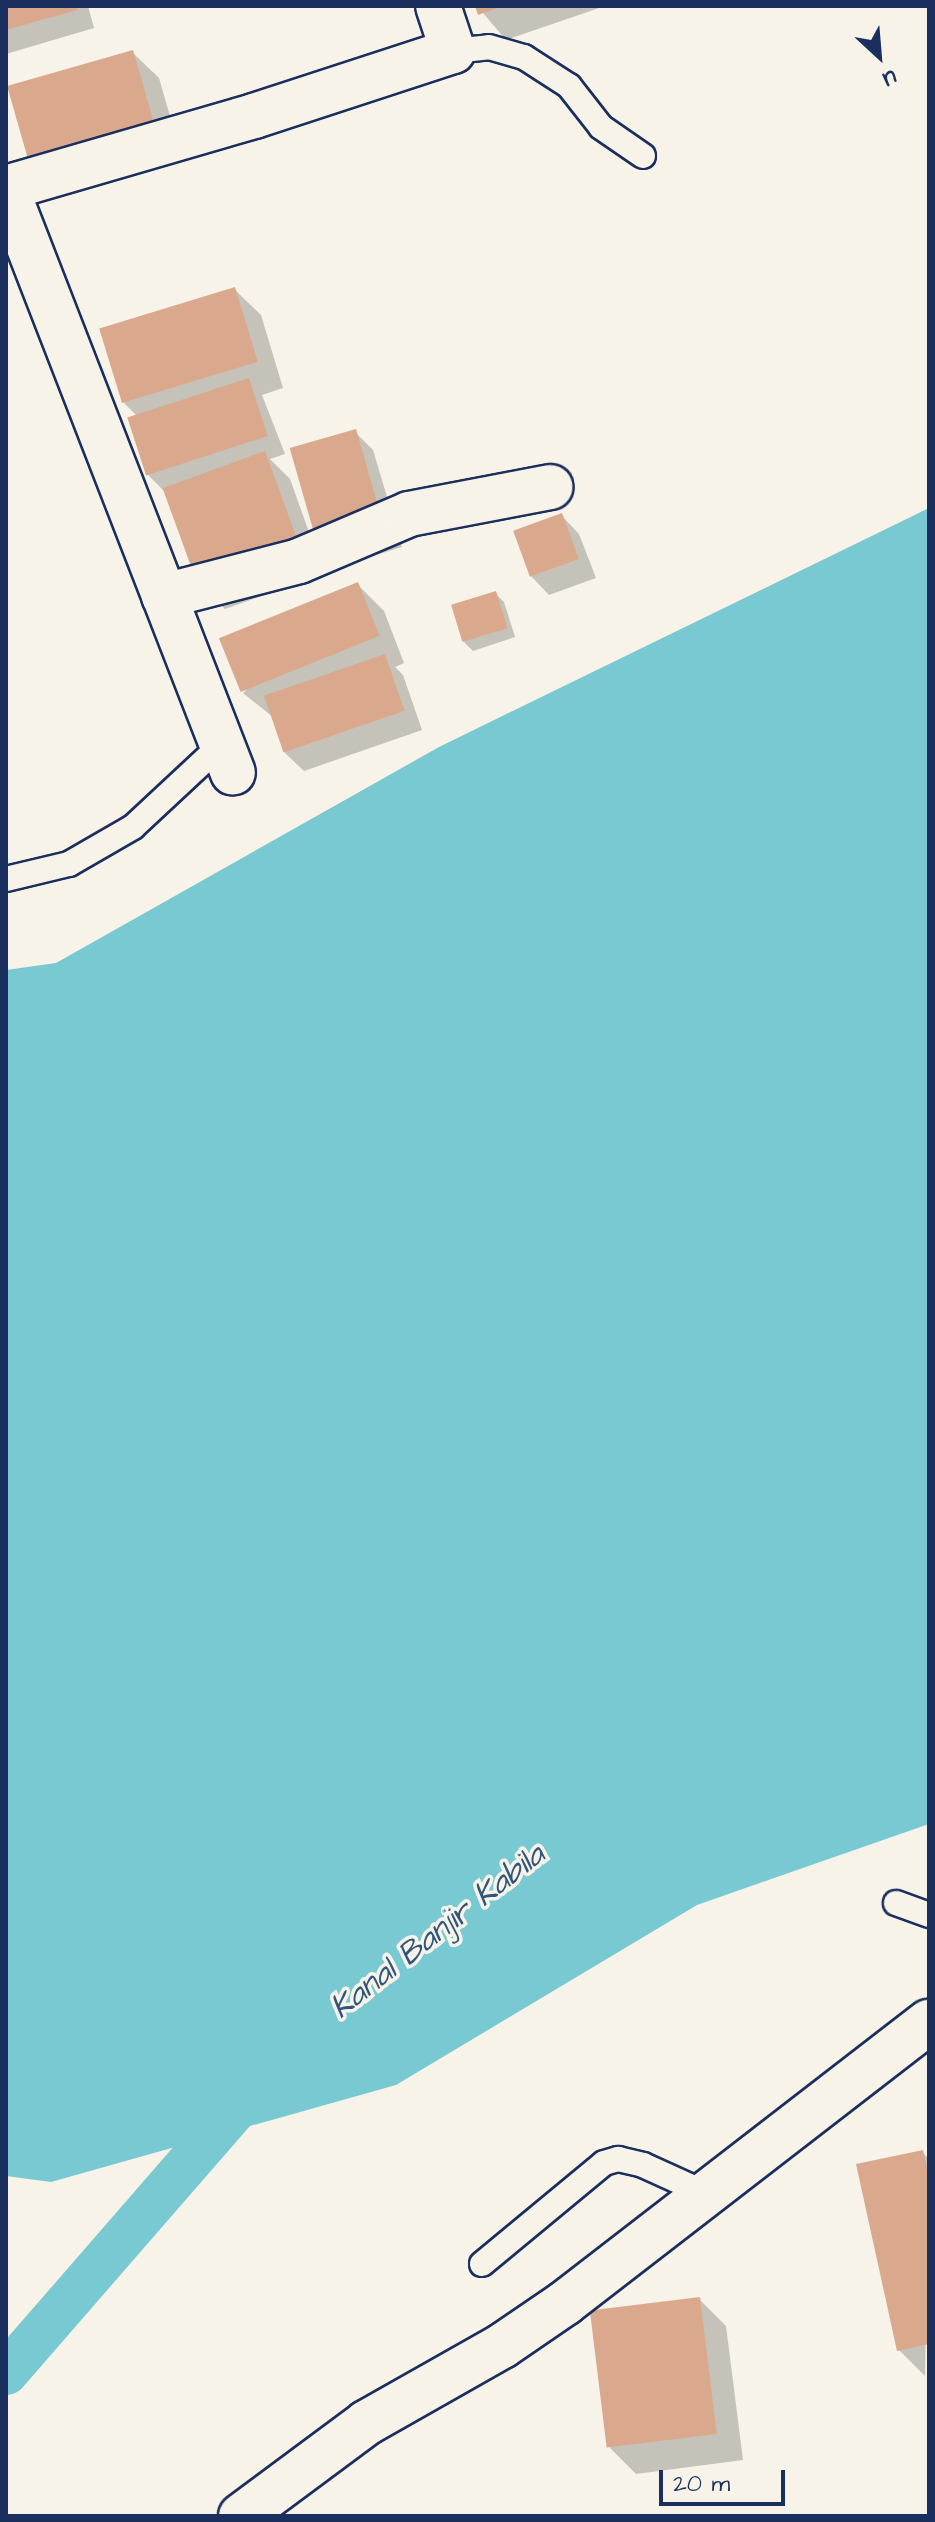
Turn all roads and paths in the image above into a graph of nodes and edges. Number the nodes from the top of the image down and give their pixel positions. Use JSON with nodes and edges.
{"nodes":[{"id":1,"x":438,"y":6,"type":"edge"},
{"id":2,"x":453,"y":51,"type":"junction"},
{"id":3,"x":643,"y":156,"type":"dead end"},
{"id":4,"x":6,"y":188,"type":"edge"},
{"id":5,"x":550,"y":487,"type":"dead end"},
{"id":6,"x":164,"y":596,"type":"junction"},
{"id":7,"x":227,"y":759,"type":"joint"},
{"id":8,"x":6,"y":879,"type":"edge"},
{"id":9,"x":896,"y":1903,"type":"dead end"},
{"id":10,"x":929,"y":1915,"type":"edge"},
{"id":11,"x":929,"y":2022,"type":"edge"},
{"id":12,"x":709,"y":2195,"type":"junction"},
{"id":13,"x":482,"y":2264,"type":"dead end"},
{"id":14,"x":241,"y":2516,"type":"edge"}],
"edges":[{"from":1,"to":2,"type":"street"},
{"from":2,"to":3,"type":"lane"},
{"from":2,"to":4,"type":"street"},
{"from":4,"to":6,"type":"street"},
{"from":5,"to":6,"type":"street"},
{"from":6,"to":7,"type":"street"},
{"from":7,"to":8,"type":"lane"},
{"from":9,"to":10,"type":"lane"},
{"from":11,"to":12,"type":"street"},
{"from":12,"to":13,"type":"lane"},
{"from":12,"to":14,"type":"street"}]}
